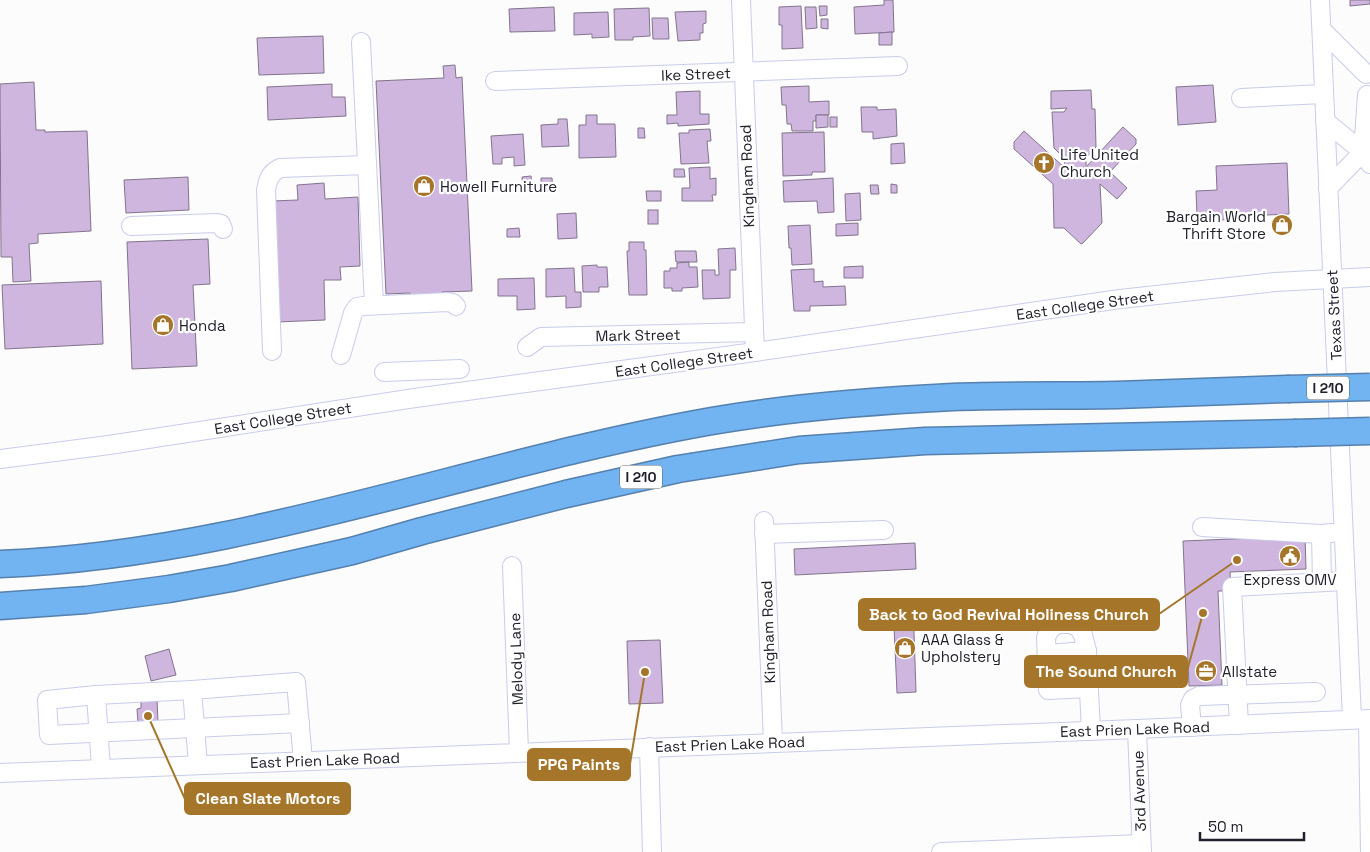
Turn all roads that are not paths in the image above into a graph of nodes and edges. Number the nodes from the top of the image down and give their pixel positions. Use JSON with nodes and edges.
{"nodes":[{"id":1,"x":741,"y":0,"type":"edge"},
{"id":2,"x":1320,"y":0,"type":"edge"},
{"id":3,"x":1322,"y":30,"type":"junction"},
{"id":4,"x":361,"y":42,"type":"dead end"},
{"id":5,"x":898,"y":66,"type":"dead end"},
{"id":6,"x":744,"y":72,"type":"junction"},
{"id":7,"x":1366,"y":74,"type":"dead end"},
{"id":8,"x":495,"y":81,"type":"dead end"},
{"id":9,"x":1324,"y":94,"type":"junction"},
{"id":10,"x":1367,"y":95,"type":"dead end"},
{"id":11,"x":1240,"y":98,"type":"dead end"},
{"id":12,"x":1325,"y":121,"type":"junction"},
{"id":13,"x":1366,"y":158,"type":"edge"},
{"id":14,"x":367,"y":165,"type":"junction"},
{"id":15,"x":1328,"y":188,"type":"junction"},
{"id":16,"x":131,"y":226,"type":"dead end"},
{"id":17,"x":223,"y":229,"type":"dead end"},
{"id":18,"x":1370,"y":277,"type":"edge"},
{"id":19,"x":1332,"y":278,"type":"junction"},
{"id":20,"x":374,"y":305,"type":"junction"},
{"id":21,"x":456,"y":306,"type":"dead end"},
{"id":22,"x":753,"y":332,"type":"junction"},
{"id":23,"x":527,"y":347,"type":"dead end"},
{"id":24,"x":272,"y":351,"type":"dead end"},
{"id":25,"x":754,"y":352,"type":"junction"},
{"id":26,"x":341,"y":355,"type":"dead end"},
{"id":27,"x":460,"y":369,"type":"dead end"},
{"id":28,"x":384,"y":372,"type":"dead end"},
{"id":29,"x":1370,"y":387,"type":"edge"},
{"id":30,"x":1370,"y":431,"type":"edge"},
{"id":31,"x":0,"y":460,"type":"edge"},
{"id":32,"x":1202,"y":527,"type":"dead end"},
{"id":33,"x":884,"y":530,"type":"dead end"},
{"id":34,"x":1343,"y":533,"type":"junction"},
{"id":35,"x":1321,"y":534,"type":"junction"},
{"id":36,"x":0,"y":564,"type":"edge"},
{"id":37,"x":512,"y":566,"type":"dead end"},
{"id":38,"x":1345,"y":581,"type":"junction"},
{"id":39,"x":1322,"y":582,"type":"junction"},
{"id":40,"x":0,"y":606,"type":"edge"},
{"id":41,"x":1087,"y":651,"type":"junction"},
{"id":42,"x":1047,"y":654,"type":"junction"},
{"id":43,"x":1088,"y":688,"type":"junction"},
{"id":44,"x":192,"y":690,"type":"junction"},
{"id":45,"x":1316,"y":692,"type":"dead end"},
{"id":46,"x":1237,"y":694,"type":"junction"},
{"id":47,"x":96,"y":695,"type":"junction"},
{"id":48,"x":1363,"y":719,"type":"edge"},
{"id":49,"x":300,"y":723,"type":"junction"},
{"id":50,"x":1239,"y":725,"type":"junction"},
{"id":51,"x":1192,"y":727,"type":"junction"},
{"id":52,"x":195,"y":729,"type":"junction"},
{"id":53,"x":1137,"y":730,"type":"junction"},
{"id":54,"x":1091,"y":731,"type":"junction"},
{"id":55,"x":99,"y":733,"type":"junction"},
{"id":56,"x":772,"y":742,"type":"junction"},
{"id":57,"x":649,"y":747,"type":"junction"},
{"id":58,"x":519,"y":752,"type":"junction"},
{"id":59,"x":303,"y":761,"type":"junction"},
{"id":60,"x":198,"y":765,"type":"junction"},
{"id":61,"x":101,"y":768,"type":"junction"},
{"id":62,"x":0,"y":773,"type":"edge"},
{"id":63,"x":1141,"y":848,"type":"edge"},
{"id":64,"x":652,"y":852,"type":"edge"},
{"id":65,"x":940,"y":852,"type":"edge"},
{"id":66,"x":1370,"y":852,"type":"edge"}],
"edges":[{"from":1,"to":6,"type":"street","name":"Kingham Road"},
{"from":2,"to":3,"type":"street","name":"Texas Street"},
{"from":3,"to":7,"type":"street"},
{"from":3,"to":9,"type":"street","name":"Texas Street"},
{"from":4,"to":14,"type":"street"},
{"from":5,"to":6,"type":"street","name":"Ike Street"},
{"from":6,"to":8,"type":"street","name":"Ike Street"},
{"from":6,"to":22,"type":"street","name":"Kingham Road"},
{"from":9,"to":11,"type":"street"},
{"from":9,"to":12,"type":"street","name":"Texas Street"},
{"from":10,"to":13,"type":"street"},
{"from":12,"to":13,"type":"street"},
{"from":12,"to":15,"type":"street","name":"Texas Street"},
{"from":13,"to":15,"type":"street"},
{"from":14,"to":20,"type":"street"},
{"from":14,"to":24,"type":"street"},
{"from":15,"to":19,"type":"street","name":"Texas Street"},
{"from":16,"to":17,"type":"street"},
{"from":18,"to":19,"type":"street","name":"East College Street"},
{"from":19,"to":25,"type":"street","name":"East College Street"},
{"from":19,"to":34,"type":"street","name":"Texas Street"},
{"from":20,"to":21,"type":"street"},
{"from":20,"to":26,"type":"street"},
{"from":22,"to":23,"type":"street","name":"Mark Street"},
{"from":22,"to":25,"type":"street","name":"Kingham Road"},
{"from":25,"to":31,"type":"street","name":"East College Street"},
{"from":27,"to":28,"type":"street"},
{"from":29,"to":36,"type":"highway","number":"I 210","bridge":true},
{"from":30,"to":40,"type":"highway","number":"I 210","bridge":true},
{"from":32,"to":35,"type":"street"},
{"from":33,"to":56,"type":"street","name":"Kingham Road"},
{"from":34,"to":35,"type":"street"},
{"from":34,"to":38,"type":"street","name":"Texas Street"},
{"from":35,"to":39,"type":"street"},
{"from":37,"to":58,"type":"street","name":"Melody Lane"},
{"from":38,"to":39,"type":"street"},
{"from":38,"to":48,"type":"street","name":"Texas Street"},
{"from":39,"to":46,"type":"street"},
{"from":41,"to":42,"type":"street"},
{"from":41,"to":42,"type":"street"},
{"from":41,"to":43,"type":"street"},
{"from":42,"to":43,"type":"street"},
{"from":43,"to":54,"type":"street"},
{"from":44,"to":47,"type":"street"},
{"from":44,"to":49,"type":"street"},
{"from":44,"to":52,"type":"street"},
{"from":45,"to":46,"type":"street"},
{"from":46,"to":50,"type":"street"},
{"from":46,"to":51,"type":"street"},
{"from":47,"to":55,"type":"street"},
{"from":47,"to":55,"type":"street"},
{"from":48,"to":50,"type":"street","name":"East Prien Lake Road"},
{"from":48,"to":66,"type":"street","name":"Texas Street"},
{"from":49,"to":52,"type":"street"},
{"from":49,"to":59,"type":"street"},
{"from":50,"to":51,"type":"street","name":"East Prien Lake Road"},
{"from":51,"to":53,"type":"street","name":"East Prien Lake Road"},
{"from":52,"to":55,"type":"street"},
{"from":52,"to":60,"type":"street"},
{"from":53,"to":54,"type":"street","name":"East Prien Lake Road"},
{"from":53,"to":63,"type":"street","name":"3rd Avenue"},
{"from":54,"to":56,"type":"street","name":"East Prien Lake Road"},
{"from":55,"to":61,"type":"street"},
{"from":56,"to":57,"type":"street","name":"East Prien Lake Road"},
{"from":57,"to":58,"type":"street","name":"East Prien Lake Road"},
{"from":57,"to":64,"type":"street"},
{"from":58,"to":59,"type":"street","name":"East Prien Lake Road"},
{"from":59,"to":60,"type":"street","name":"East Prien Lake Road"},
{"from":60,"to":61,"type":"street","name":"East Prien Lake Road"},
{"from":61,"to":62,"type":"street","name":"East Prien Lake Road"},
{"from":63,"to":65,"type":"street"}]}
